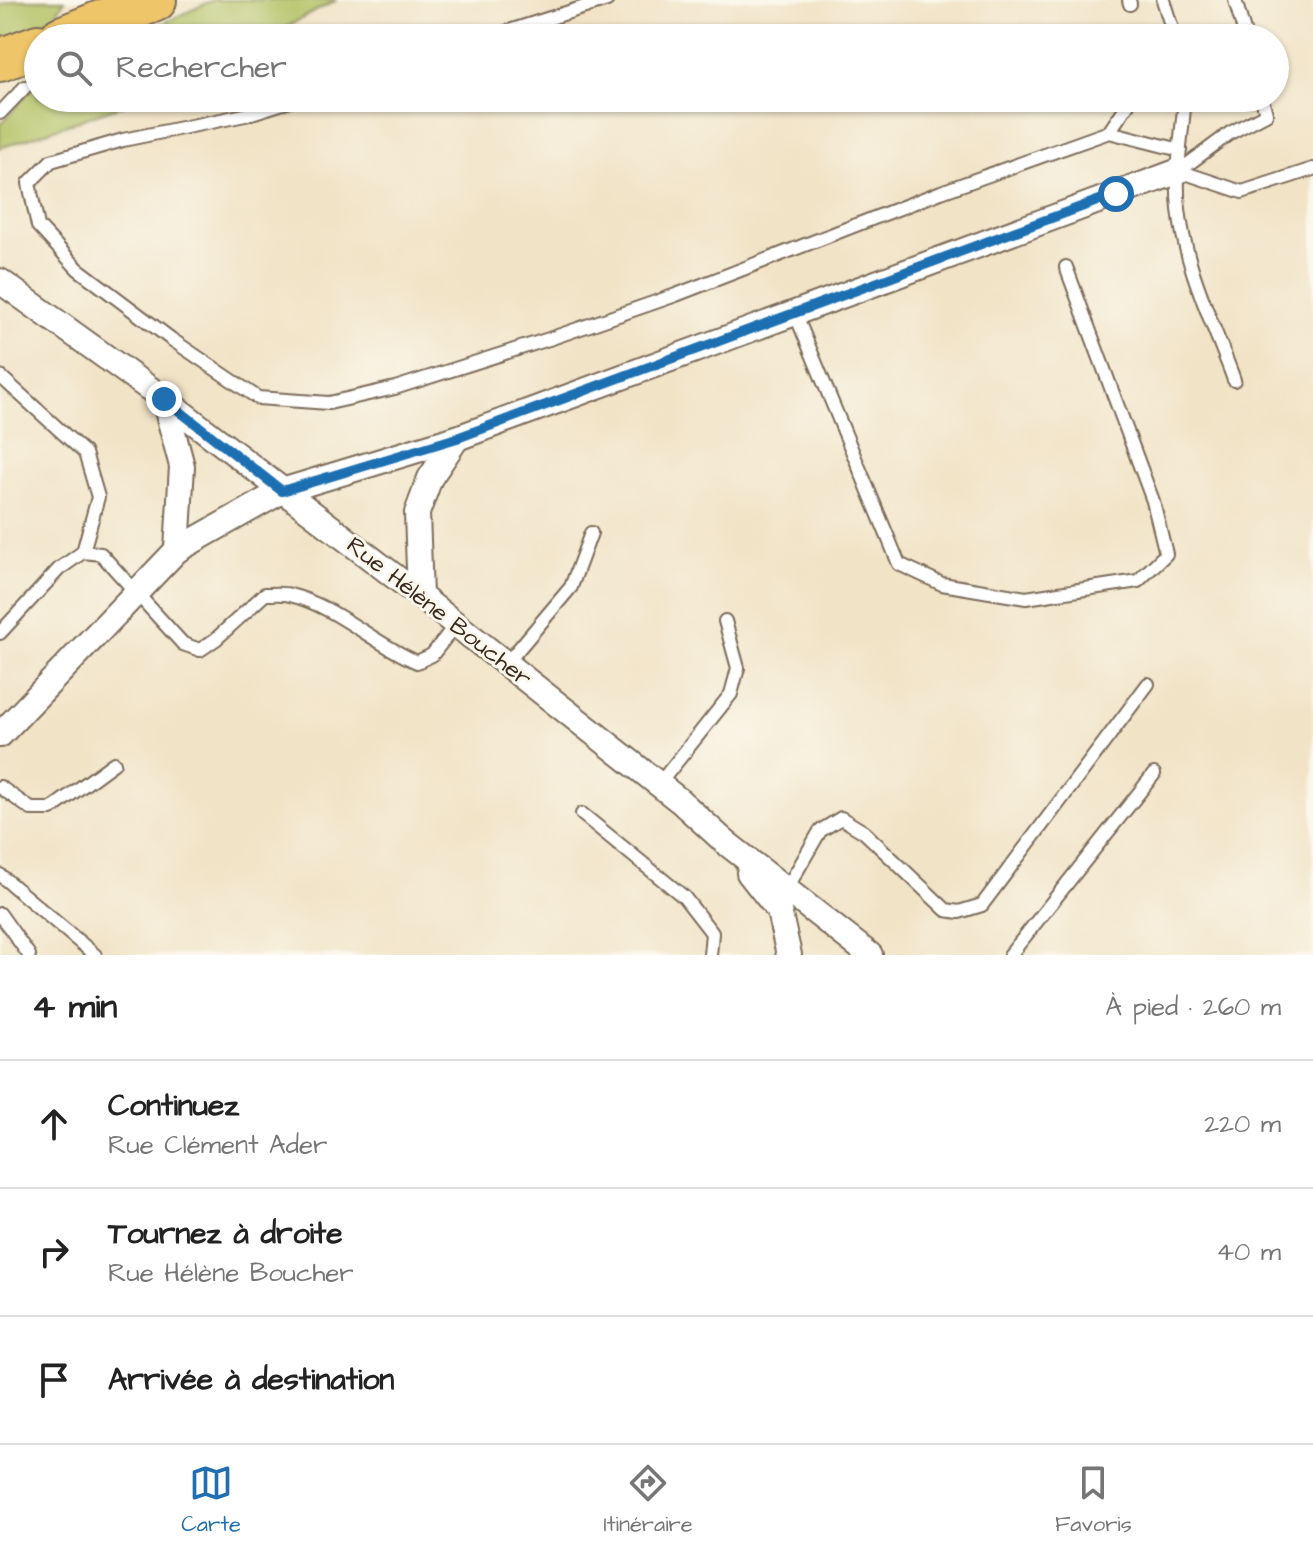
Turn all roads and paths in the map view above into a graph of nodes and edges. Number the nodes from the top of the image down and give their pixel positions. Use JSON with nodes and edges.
{"nodes":[{"id":1,"x":155,"y":0,"type":"edge"},
{"id":2,"x":607,"y":0,"type":"edge"},
{"id":3,"x":1163,"y":0,"type":"edge"},
{"id":4,"x":1235,"y":0,"type":"edge"},
{"id":5,"x":96,"y":24,"type":"edge"},
{"id":6,"x":531,"y":24,"type":"edge"},
{"id":7,"x":1171,"y":24,"type":"edge"},
{"id":8,"x":1242,"y":24,"type":"edge"},
{"id":9,"x":12,"y":74,"type":"edge"},
{"id":10,"x":255,"y":112,"type":"edge"},
{"id":11,"x":1123,"y":112,"type":"edge"},
{"id":12,"x":1184,"y":112,"type":"edge"},
{"id":13,"x":1266,"y":112,"type":"edge"},
{"id":14,"x":0,"y":113,"type":"edge"},
{"id":15,"x":1109,"y":132,"type":"junction"},
{"id":16,"x":1180,"y":160,"type":"junction"},
{"id":17,"x":1313,"y":169,"type":"edge"},
{"id":18,"x":1066,"y":267,"type":"dead end"},
{"id":19,"x":0,"y":281,"type":"edge"},
{"id":20,"x":795,"y":313,"type":"junction"},
{"id":21,"x":0,"y":376,"type":"edge"},
{"id":22,"x":1234,"y":380,"type":"dead end"},
{"id":23,"x":164,"y":399,"type":"junction"},
{"id":24,"x":457,"y":438,"type":"junction"},
{"id":25,"x":282,"y":491,"type":"junction"},
{"id":26,"x":591,"y":533,"type":"dead end"},
{"id":27,"x":177,"y":550,"type":"junction"},
{"id":28,"x":83,"y":552,"type":"junction"},
{"id":29,"x":134,"y":593,"type":"junction"},
{"id":30,"x":420,"y":596,"type":"junction"},
{"id":31,"x":725,"y":621,"type":"dead end"},
{"id":32,"x":456,"y":624,"type":"junction"},
{"id":33,"x":0,"y":633,"type":"edge"},
{"id":34,"x":506,"y":664,"type":"junction"},
{"id":35,"x":1148,"y":684,"type":"dead end"},
{"id":36,"x":0,"y":735,"type":"edge"},
{"id":37,"x":114,"y":763,"type":"dead end"},
{"id":38,"x":1154,"y":774,"type":"dead end"},
{"id":39,"x":659,"y":784,"type":"junction"},
{"id":40,"x":0,"y":787,"type":"edge"},
{"id":41,"x":582,"y":814,"type":"dead end"},
{"id":42,"x":725,"y":842,"type":"junction"},
{"id":43,"x":0,"y":875,"type":"edge"},
{"id":44,"x":786,"y":890,"type":"junction"},
{"id":45,"x":0,"y":914,"type":"edge"},
{"id":46,"x":29,"y":955,"type":"edge"},
{"id":47,"x":95,"y":955,"type":"edge"},
{"id":48,"x":710,"y":955,"type":"edge"},
{"id":49,"x":789,"y":955,"type":"edge"},
{"id":50,"x":870,"y":955,"type":"edge"},
{"id":51,"x":1010,"y":955,"type":"edge"}],
"edges":[{"from":1,"to":5,"type":"highway"},
{"from":2,"to":6,"type":"lane"},
{"from":3,"to":7,"type":"lane"},
{"from":4,"to":8,"type":"lane"},
{"from":9,"to":14,"type":"lane"},
{"from":10,"to":15,"type":"lane"},
{"from":11,"to":15,"type":"lane"},
{"from":12,"to":16,"type":"lane"},
{"from":13,"to":16,"type":"lane"},
{"from":15,"to":16,"type":"lane"},
{"from":16,"to":17,"type":"lane"},
{"from":16,"to":20,"type":"street"},
{"from":16,"to":22,"type":"lane"},
{"from":18,"to":20,"type":"lane"},
{"from":19,"to":23,"type":"street","name":"Rue Hélène Boucher"},
{"from":20,"to":24,"type":"street"},
{"from":21,"to":28,"type":"lane"},
{"from":23,"to":25,"type":"street","name":"Rue Hélène Boucher"},
{"from":23,"to":27,"type":"street"},
{"from":24,"to":25,"type":"street"},
{"from":24,"to":30,"type":"street"},
{"from":25,"to":27,"type":"street"},
{"from":25,"to":30,"type":"street","name":"Rue Hélène Boucher"},
{"from":26,"to":34,"type":"lane"},
{"from":27,"to":29,"type":"street"},
{"from":28,"to":29,"type":"lane"},
{"from":28,"to":33,"type":"lane"},
{"from":29,"to":32,"type":"lane"},
{"from":29,"to":36,"type":"street"},
{"from":30,"to":32,"type":"street","name":"Rue Hélène Boucher"},
{"from":31,"to":39,"type":"lane"},
{"from":32,"to":34,"type":"street","name":"Rue Hélène Boucher"},
{"from":34,"to":39,"type":"street","name":"Rue Hélène Boucher"},
{"from":35,"to":44,"type":"lane"},
{"from":37,"to":40,"type":"lane"},
{"from":38,"to":51,"type":"lane"},
{"from":39,"to":42,"type":"street","name":"Rue Hélène Boucher"},
{"from":41,"to":48,"type":"lane"},
{"from":42,"to":44,"type":"street","name":"Rue Hélène Boucher"},
{"from":42,"to":49,"type":"street"},
{"from":43,"to":47,"type":"lane"},
{"from":44,"to":50,"type":"street","name":"Rue Hélène Boucher"},
{"from":45,"to":46,"type":"lane"}]}
